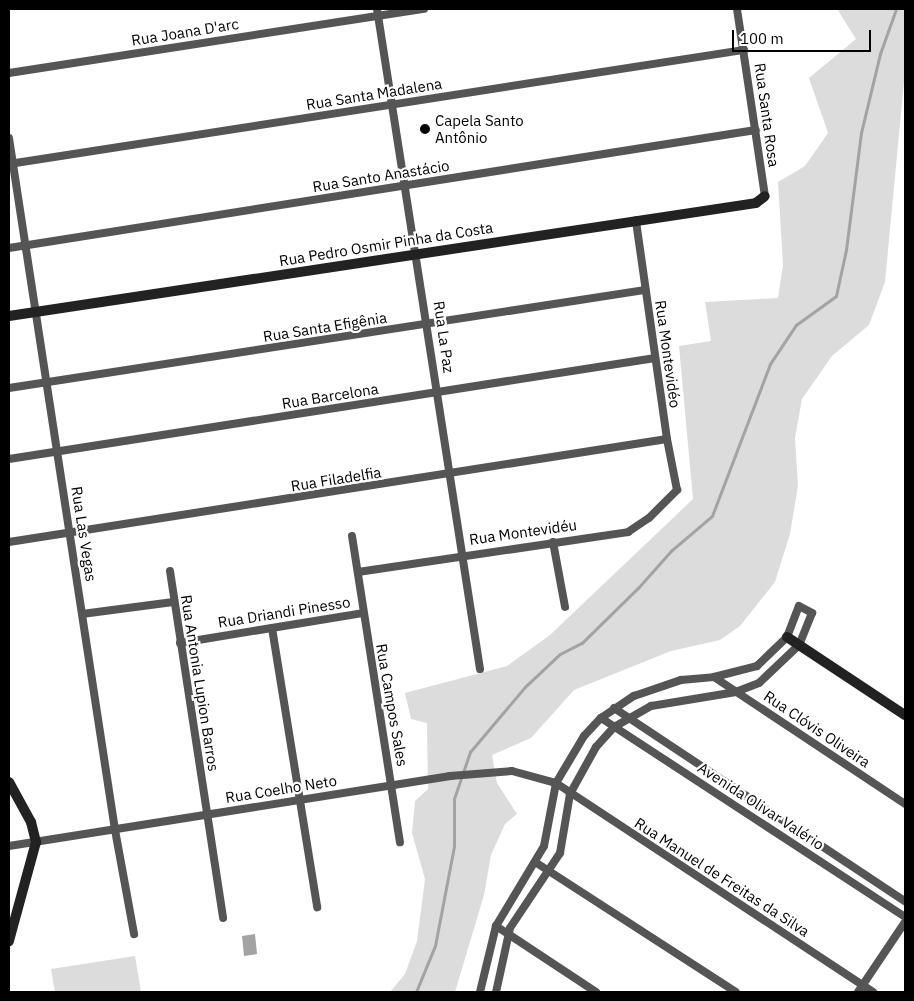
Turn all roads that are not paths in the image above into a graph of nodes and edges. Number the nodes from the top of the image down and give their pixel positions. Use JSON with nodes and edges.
{"nodes":[{"id":1,"x":424,"y":9,"type":"edge"},
{"id":2,"x":737,"y":9,"type":"edge"},
{"id":3,"x":378,"y":12,"type":"edge"},
{"id":4,"x":744,"y":50,"type":"junction"},
{"id":5,"x":9,"y":73,"type":"edge"},
{"id":6,"x":393,"y":104,"type":"junction"},
{"id":7,"x":756,"y":130,"type":"junction"},
{"id":8,"x":9,"y":138,"type":"edge"},
{"id":9,"x":11,"y":164,"type":"edge"},
{"id":10,"x":407,"y":186,"type":"junction"},
{"id":11,"x":765,"y":196,"type":"joint"},
{"id":12,"x":636,"y":220,"type":"junction"},
{"id":13,"x":26,"y":246,"type":"junction"},
{"id":14,"x":9,"y":248,"type":"edge"},
{"id":15,"x":418,"y":255,"type":"junction"},
{"id":16,"x":645,"y":290,"type":"junction"},
{"id":17,"x":36,"y":312,"type":"junction"},
{"id":18,"x":9,"y":316,"type":"edge"},
{"id":19,"x":429,"y":325,"type":"junction"},
{"id":20,"x":655,"y":358,"type":"junction"},
{"id":21,"x":46,"y":384,"type":"junction"},
{"id":22,"x":9,"y":388,"type":"edge"},
{"id":23,"x":439,"y":393,"type":"junction"},
{"id":24,"x":667,"y":440,"type":"junction"},
{"id":25,"x":57,"y":452,"type":"junction"},
{"id":26,"x":9,"y":459,"type":"edge"},
{"id":27,"x":451,"y":475,"type":"junction"},
{"id":28,"x":677,"y":490,"type":"joint"},
{"id":29,"x":70,"y":533,"type":"junction"},
{"id":30,"x":352,"y":536,"type":"dead end"},
{"id":31,"x":9,"y":542,"type":"edge"},
{"id":32,"x":553,"y":542,"type":"junction"},
{"id":33,"x":463,"y":554,"type":"junction"},
{"id":34,"x":170,"y":571,"type":"dead end"},
{"id":35,"x":358,"y":572,"type":"junction"},
{"id":36,"x":174,"y":602,"type":"junction"},
{"id":37,"x":565,"y":608,"type":"dead end"},
{"id":38,"x":363,"y":613,"type":"junction"},
{"id":39,"x":82,"y":614,"type":"junction"},
{"id":40,"x":272,"y":628,"type":"junction"},
{"id":41,"x":787,"y":637,"type":"junction"},
{"id":42,"x":180,"y":642,"type":"junction"},
{"id":43,"x":799,"y":644,"type":"junction"},
{"id":44,"x":480,"y":669,"type":"dead end"},
{"id":45,"x":714,"y":677,"type":"junction"},
{"id":46,"x":736,"y":692,"type":"junction"},
{"id":47,"x":614,"y":708,"type":"junction"},
{"id":48,"x":905,"y":715,"type":"edge"},
{"id":49,"x":628,"y":717,"type":"junction"},
{"id":50,"x":601,"y":718,"type":"junction"},
{"id":51,"x":614,"y":727,"type":"junction"},
{"id":52,"x":9,"y":782,"type":"edge"},
{"id":53,"x":556,"y":783,"type":"junction"},
{"id":54,"x":392,"y":786,"type":"junction"},
{"id":55,"x":570,"y":794,"type":"junction"},
{"id":56,"x":301,"y":800,"type":"junction"},
{"id":57,"x":905,"y":804,"type":"edge"},
{"id":58,"x":206,"y":814,"type":"junction"},
{"id":59,"x":115,"y":830,"type":"junction"},
{"id":60,"x":36,"y":842,"type":"junction"},
{"id":61,"x":400,"y":842,"type":"dead end"},
{"id":62,"x":9,"y":846,"type":"edge"},
{"id":63,"x":535,"y":862,"type":"junction"},
{"id":64,"x":548,"y":870,"type":"junction"},
{"id":65,"x":905,"y":901,"type":"edge"},
{"id":66,"x":317,"y":907,"type":"dead end"},
{"id":67,"x":905,"y":917,"type":"edge"},
{"id":68,"x":223,"y":918,"type":"dead end"},
{"id":69,"x":905,"y":922,"type":"edge"},
{"id":70,"x":496,"y":926,"type":"junction"},
{"id":71,"x":134,"y":934,"type":"dead end"},
{"id":72,"x":508,"y":934,"type":"junction"},
{"id":73,"x":9,"y":941,"type":"edge"},
{"id":74,"x":860,"y":989,"type":"edge"},
{"id":75,"x":480,"y":992,"type":"edge"},
{"id":76,"x":496,"y":992,"type":"edge"},
{"id":77,"x":596,"y":992,"type":"edge"},
{"id":78,"x":736,"y":992,"type":"edge"},
{"id":79,"x":873,"y":992,"type":"edge"}],
"edges":[{"from":1,"to":3,"type":"street","name":"Rua Joana D'arc"},
{"from":2,"to":4,"type":"street","name":"Rua Santa Rosa"},
{"from":3,"to":5,"type":"street","name":"Rua Joana D'arc"},
{"from":3,"to":6,"type":"street","name":"Rua La Paz"},
{"from":4,"to":6,"type":"street","name":"Rua Santa Madalena"},
{"from":4,"to":7,"type":"street","name":"Rua Santa Rosa"},
{"from":6,"to":9,"type":"street","name":"Rua Santa Madalena"},
{"from":6,"to":10,"type":"street","name":"Rua La Paz"},
{"from":7,"to":10,"type":"street","name":"Rua Santo Anastácio"},
{"from":7,"to":11,"type":"street","name":"Rua Santa Rosa"},
{"from":8,"to":9,"type":"street","name":"Rua Las Vegas"},
{"from":9,"to":13,"type":"street","name":"Rua Las Vegas"},
{"from":10,"to":13,"type":"street","name":"Rua Santo Anastácio"},
{"from":10,"to":15,"type":"street","name":"Rua La Paz"},
{"from":11,"to":12,"type":"street","name":"Rua Pedro Osmir Pinha da Costa"},
{"from":12,"to":15,"type":"street","name":"Rua Pedro Osmir Pinha da Costa"},
{"from":12,"to":16,"type":"street","name":"Rua Montevidéo"},
{"from":13,"to":14,"type":"street","name":"Rua Santo Anastácio"},
{"from":13,"to":17,"type":"street","name":"Rua Las Vegas"},
{"from":15,"to":17,"type":"street","name":"Rua Pedro Osmir Pinha da Costa"},
{"from":15,"to":19,"type":"street","name":"Rua La Paz"},
{"from":16,"to":19,"type":"street","name":"Rua Santa Efigênia"},
{"from":16,"to":20,"type":"street","name":"Rua Montevidéo"},
{"from":17,"to":18,"type":"street","name":"Rua Pedro Osmir Pinha da Costa"},
{"from":17,"to":21,"type":"street","name":"Rua Las Vegas"},
{"from":19,"to":21,"type":"street","name":"Rua Santa Efigênia"},
{"from":19,"to":23,"type":"street","name":"Rua La Paz"},
{"from":20,"to":23,"type":"street","name":"Rua Barcelona"},
{"from":20,"to":24,"type":"street","name":"Rua Montevidéo"},
{"from":21,"to":22,"type":"street","name":"Rua Santa Efigênia"},
{"from":21,"to":25,"type":"street","name":"Rua Las Vegas"},
{"from":23,"to":25,"type":"street","name":"Rua Barcelona"},
{"from":23,"to":27,"type":"street","name":"Rua La Paz"},
{"from":24,"to":27,"type":"street","name":"Rua Filadelfia"},
{"from":24,"to":28,"type":"street","name":"Rua Montevidéo"},
{"from":25,"to":26,"type":"street","name":"Rua Barcelona"},
{"from":25,"to":29,"type":"street","name":"Rua Las Vegas"},
{"from":27,"to":29,"type":"street","name":"Rua Filadelfia"},
{"from":27,"to":33,"type":"street","name":"Rua La Paz"},
{"from":28,"to":32,"type":"street","name":"Rua Montevidéu"},
{"from":29,"to":31,"type":"street","name":"Rua Filadelfia"},
{"from":29,"to":39,"type":"street","name":"Rua Las Vegas"},
{"from":30,"to":35,"type":"street","name":"Rua Campos Sales"},
{"from":32,"to":33,"type":"street","name":"Rua Montevidéu"},
{"from":32,"to":37,"type":"street"},
{"from":33,"to":35,"type":"street","name":"Rua Montevidéu"},
{"from":33,"to":44,"type":"street","name":"Rua La Paz"},
{"from":34,"to":36,"type":"street","name":"Rua Antonia Lupion Barros"},
{"from":35,"to":38,"type":"street","name":"Rua Campos Sales"},
{"from":36,"to":39,"type":"street"},
{"from":36,"to":42,"type":"street","name":"Rua Antonia Lupion Barros"},
{"from":38,"to":40,"type":"street","name":"Rua Driandi Pinesso"},
{"from":38,"to":54,"type":"street","name":"Rua Campos Sales"},
{"from":39,"to":59,"type":"street","name":"Rua Las Vegas"},
{"from":40,"to":42,"type":"street","name":"Rua Driandi Pinesso"},
{"from":40,"to":56,"type":"street"},
{"from":41,"to":43,"type":"street"},
{"from":41,"to":43,"type":"street"},
{"from":41,"to":45,"type":"street"},
{"from":42,"to":58,"type":"street","name":"Rua Antonia Lupion Barros"},
{"from":43,"to":46,"type":"street"},
{"from":43,"to":48,"type":"street"},
{"from":45,"to":46,"type":"street","name":"Rua Clóvis Oliveira"},
{"from":45,"to":47,"type":"street"},
{"from":46,"to":49,"type":"street"},
{"from":46,"to":57,"type":"street","name":"Rua Clóvis Oliveira"},
{"from":47,"to":49,"type":"street"},
{"from":47,"to":50,"type":"street"},
{"from":49,"to":51,"type":"street"},
{"from":49,"to":65,"type":"street"},
{"from":50,"to":51,"type":"street","name":"Avenida Olivar Valério"},
{"from":50,"to":53,"type":"street"},
{"from":51,"to":55,"type":"street"},
{"from":51,"to":67,"type":"street","name":"Avenida Olivar Valério"},
{"from":52,"to":60,"type":"street"},
{"from":53,"to":54,"type":"street","name":"Rua Coelho Neto"},
{"from":53,"to":55,"type":"street","name":"Rua Manuel de Freitas da Silva"},
{"from":53,"to":63,"type":"street"},
{"from":54,"to":56,"type":"street","name":"Rua Coelho Neto"},
{"from":54,"to":61,"type":"street","name":"Rua Campos Sales"},
{"from":55,"to":64,"type":"street"},
{"from":55,"to":74,"type":"street","name":"Rua Manuel de Freitas da Silva"},
{"from":56,"to":58,"type":"street","name":"Rua Coelho Neto"},
{"from":56,"to":66,"type":"street"},
{"from":58,"to":59,"type":"street","name":"Rua Coelho Neto"},
{"from":58,"to":68,"type":"street","name":"Rua Antonia Lupion Barros"},
{"from":59,"to":60,"type":"street","name":"Rua Coelho Neto"},
{"from":59,"to":71,"type":"street","name":"Rua Las Vegas"},
{"from":60,"to":62,"type":"street","name":"Rua Coelho Neto"},
{"from":60,"to":73,"type":"street"},
{"from":63,"to":64,"type":"street"},
{"from":63,"to":70,"type":"street"},
{"from":64,"to":72,"type":"street"},
{"from":64,"to":78,"type":"street"},
{"from":69,"to":74,"type":"street"},
{"from":70,"to":72,"type":"street"},
{"from":70,"to":75,"type":"street"},
{"from":72,"to":76,"type":"street"},
{"from":72,"to":77,"type":"street"},
{"from":74,"to":79,"type":"street","name":"Rua Manuel de Freitas da Silva"}]}
